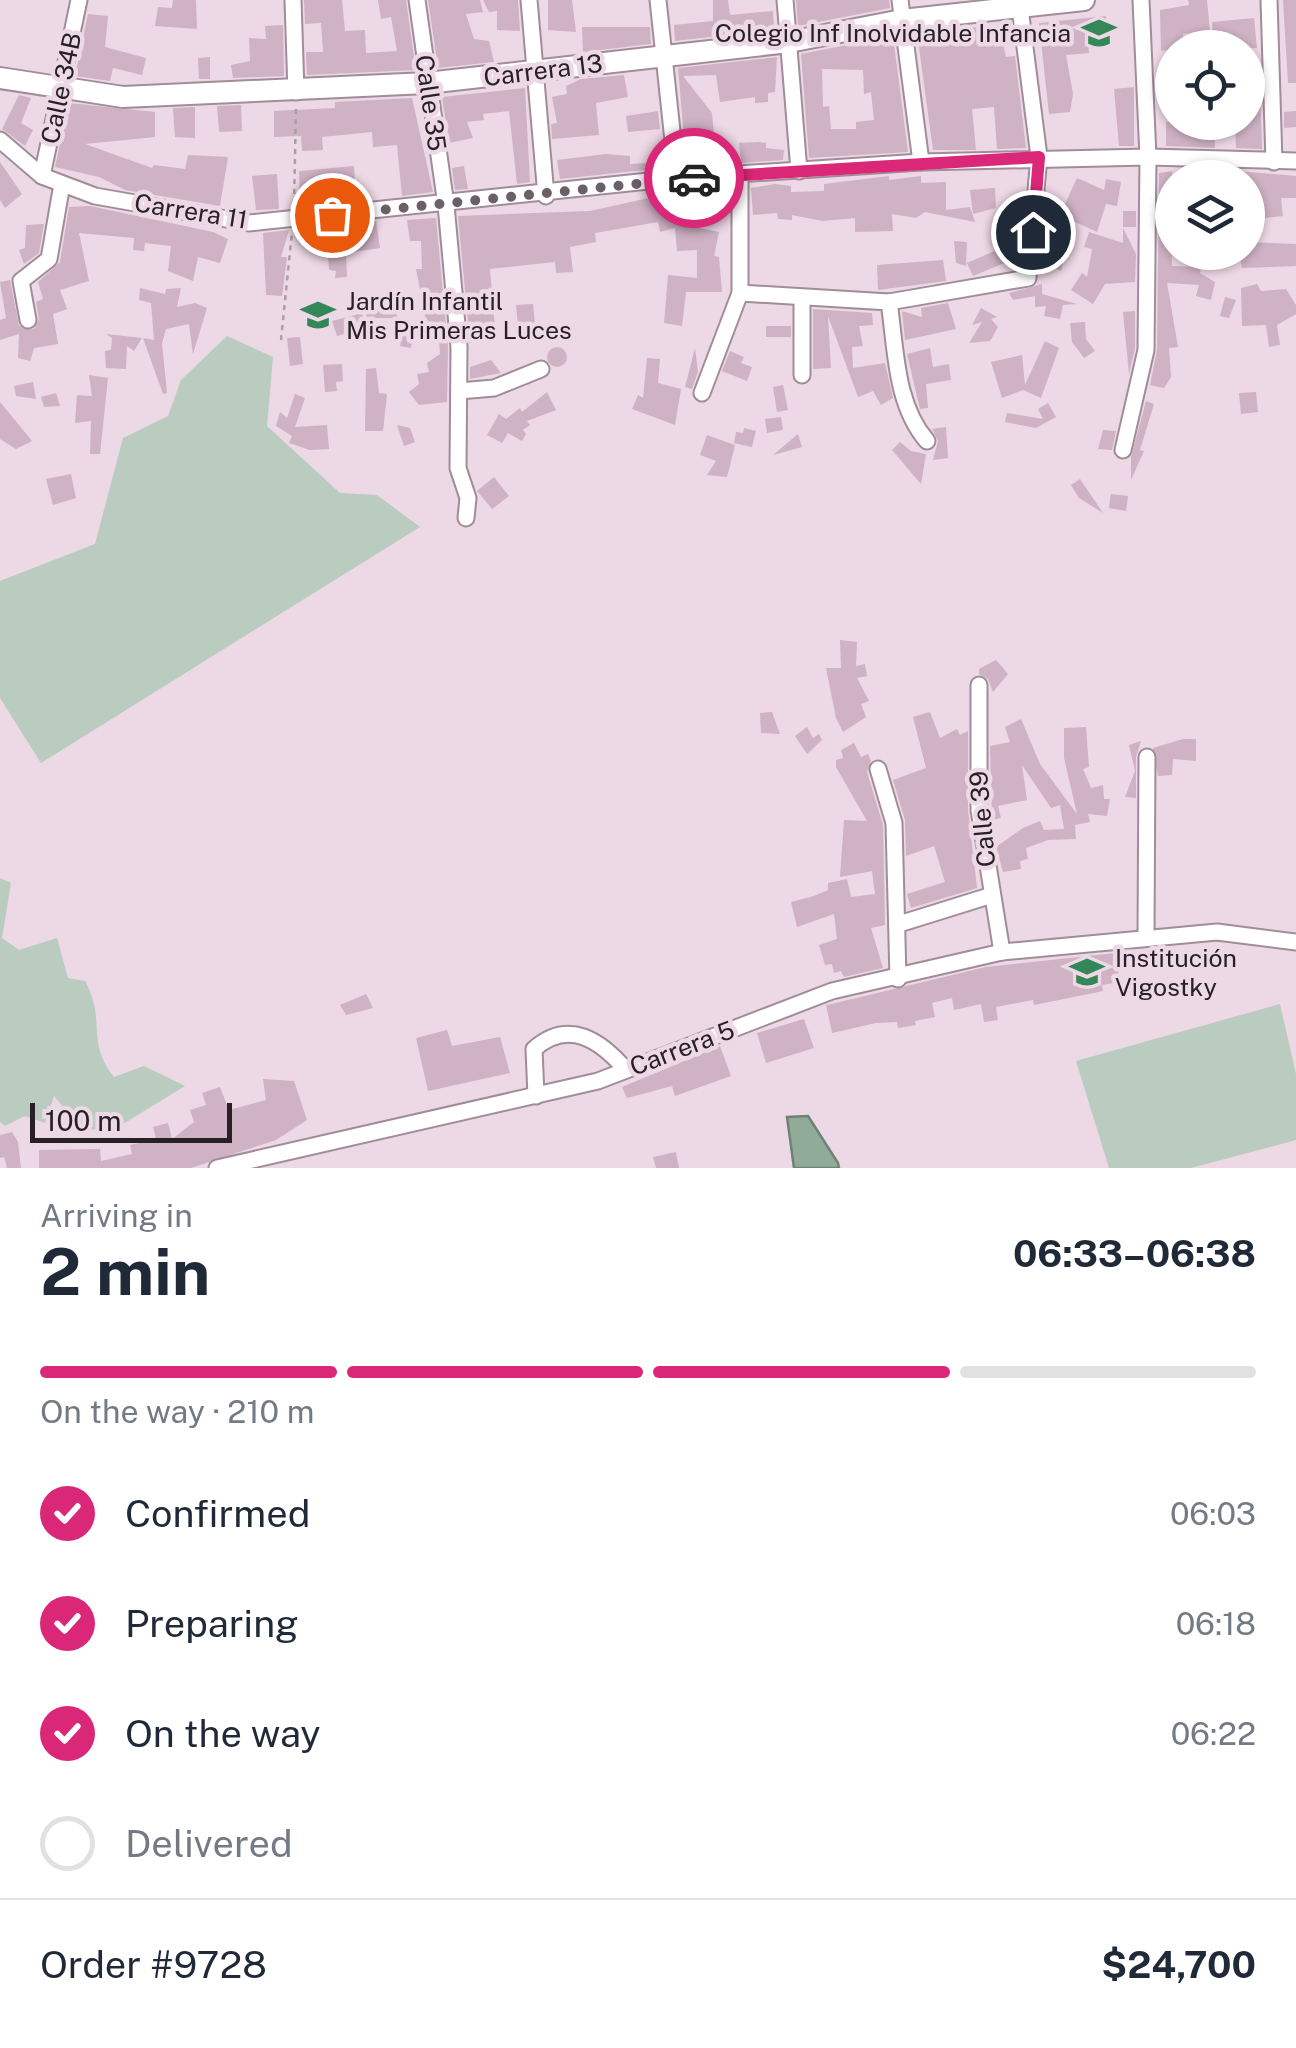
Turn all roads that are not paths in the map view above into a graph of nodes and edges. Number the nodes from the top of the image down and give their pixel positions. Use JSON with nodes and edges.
{"nodes":[{"id":1,"x":79,"y":0,"type":"edge"},
{"id":2,"x":293,"y":0,"type":"edge"},
{"id":3,"x":417,"y":0,"type":"edge"},
{"id":4,"x":530,"y":0,"type":"edge"},
{"id":5,"x":658,"y":0,"type":"edge"},
{"id":6,"x":785,"y":0,"type":"edge"},
{"id":7,"x":1084,"y":0,"type":"edge"},
{"id":8,"x":1141,"y":0,"type":"edge"},
{"id":9,"x":1269,"y":0,"type":"edge"},
{"id":10,"x":1019,"y":4,"type":"edge"},
{"id":11,"x":901,"y":10,"type":"edge"},
{"id":12,"x":789,"y":42,"type":"junction"},
{"id":13,"x":662,"y":56,"type":"junction"},
{"id":14,"x":534,"y":71,"type":"junction"},
{"id":15,"x":0,"y":78,"type":"edge"},
{"id":16,"x":427,"y":84,"type":"junction"},
{"id":17,"x":62,"y":89,"type":"junction"},
{"id":18,"x":296,"y":92,"type":"junction"},
{"id":19,"x":0,"y":140,"type":"edge"},
{"id":20,"x":1148,"y":156,"type":"junction"},
{"id":21,"x":1039,"y":157,"type":"junction"},
{"id":22,"x":920,"y":162,"type":"junction"},
{"id":23,"x":1274,"y":162,"type":"junction"},
{"id":24,"x":1296,"y":162,"type":"edge"},
{"id":25,"x":800,"y":171,"type":"junction"},
{"id":26,"x":42,"y":176,"type":"junction"},
{"id":27,"x":740,"y":177,"type":"junction"},
{"id":28,"x":677,"y":178,"type":"junction"},
{"id":29,"x":62,"y":184,"type":"junction"},
{"id":30,"x":546,"y":196,"type":"junction"},
{"id":31,"x":446,"y":205,"type":"junction"},
{"id":32,"x":740,"y":293,"type":"junction"},
{"id":33,"x":802,"y":298,"type":"junction"},
{"id":34,"x":889,"y":302,"type":"junction"},
{"id":35,"x":28,"y":320,"type":"dead end"},
{"id":36,"x":541,"y":368,"type":"dead end"},
{"id":37,"x":802,"y":375,"type":"dead end"},
{"id":38,"x":459,"y":391,"type":"junction"},
{"id":39,"x":702,"y":393,"type":"dead end"},
{"id":40,"x":927,"y":442,"type":"dead end"},
{"id":41,"x":1122,"y":450,"type":"dead end"},
{"id":42,"x":466,"y":518,"type":"dead end"},
{"id":43,"x":979,"y":685,"type":"dead end"},
{"id":44,"x":1147,"y":757,"type":"dead end"},
{"id":45,"x":878,"y":769,"type":"dead end"},
{"id":46,"x":990,"y":896,"type":"junction"},
{"id":47,"x":899,"y":924,"type":"junction"},
{"id":48,"x":1146,"y":935,"type":"junction"},
{"id":49,"x":1296,"y":942,"type":"edge"},
{"id":50,"x":1002,"y":952,"type":"junction"},
{"id":51,"x":898,"y":979,"type":"junction"},
{"id":52,"x":626,"y":1070,"type":"junction"},
{"id":53,"x":536,"y":1096,"type":"junction"},
{"id":54,"x":217,"y":1168,"type":"edge"}],
"edges":[{"from":1,"to":17,"type":"street","name":"Calle 34B"},
{"from":2,"to":18,"type":"street"},
{"from":3,"to":16,"type":"street","name":"Calle 35"},
{"from":4,"to":14,"type":"street"},
{"from":5,"to":13,"type":"street"},
{"from":6,"to":12,"type":"street"},
{"from":7,"to":10,"type":"street","name":"Carrera 13"},
{"from":8,"to":20,"type":"street"},
{"from":9,"to":23,"type":"street"},
{"from":10,"to":11,"type":"street","name":"Carrera 13"},
{"from":10,"to":21,"type":"street"},
{"from":11,"to":12,"type":"street","name":"Carrera 13"},
{"from":11,"to":22,"type":"street"},
{"from":12,"to":13,"type":"street","name":"Carrera 13"},
{"from":12,"to":25,"type":"street"},
{"from":13,"to":14,"type":"street","name":"Carrera 13"},
{"from":13,"to":28,"type":"street"},
{"from":14,"to":16,"type":"street","name":"Carrera 13"},
{"from":14,"to":30,"type":"street"},
{"from":15,"to":17,"type":"street","name":"Carrera 13"},
{"from":16,"to":18,"type":"street","name":"Carrera 13"},
{"from":16,"to":31,"type":"street","name":"Calle 35"},
{"from":17,"to":18,"type":"street","name":"Carrera 13"},
{"from":17,"to":26,"type":"street","name":"Calle 34B"},
{"from":19,"to":26,"type":"street","name":"Carrera 11"},
{"from":20,"to":21,"type":"street","name":"Carrera 11"},
{"from":20,"to":23,"type":"street","name":"Carrera 11"},
{"from":20,"to":41,"type":"street"},
{"from":21,"to":22,"type":"street","name":"Carrera 11"},
{"from":21,"to":34,"type":"street"},
{"from":22,"to":25,"type":"street","name":"Carrera 11"},
{"from":23,"to":24,"type":"street","name":"Carrera 11"},
{"from":25,"to":27,"type":"street","name":"Carrera 11"},
{"from":26,"to":29,"type":"street","name":"Carrera 11"},
{"from":27,"to":28,"type":"street","name":"Carrera 11"},
{"from":27,"to":32,"type":"street"},
{"from":28,"to":30,"type":"street","name":"Carrera 11"},
{"from":29,"to":31,"type":"street","name":"Carrera 11"},
{"from":29,"to":35,"type":"street"},
{"from":30,"to":31,"type":"street","name":"Carrera 11"},
{"from":31,"to":38,"type":"street","name":"Calle 35"},
{"from":32,"to":33,"type":"street"},
{"from":32,"to":39,"type":"street"},
{"from":33,"to":34,"type":"street"},
{"from":33,"to":37,"type":"street"},
{"from":34,"to":40,"type":"street"},
{"from":36,"to":38,"type":"street"},
{"from":38,"to":42,"type":"street","name":"Calle 35"},
{"from":43,"to":46,"type":"street","name":"Calle 39"},
{"from":44,"to":48,"type":"street"},
{"from":45,"to":47,"type":"street"},
{"from":46,"to":47,"type":"street"},
{"from":46,"to":50,"type":"street","name":"Calle 39"},
{"from":47,"to":51,"type":"street"},
{"from":48,"to":49,"type":"street","name":"Carrera 5"},
{"from":48,"to":50,"type":"street","name":"Carrera 5"},
{"from":50,"to":51,"type":"street","name":"Carrera 5"},
{"from":51,"to":52,"type":"street","name":"Carrera 5"},
{"from":52,"to":53,"type":"street","name":"Carrera 5"},
{"from":52,"to":53,"type":"street"},
{"from":53,"to":54,"type":"street","name":"Carrera 5"}]}
